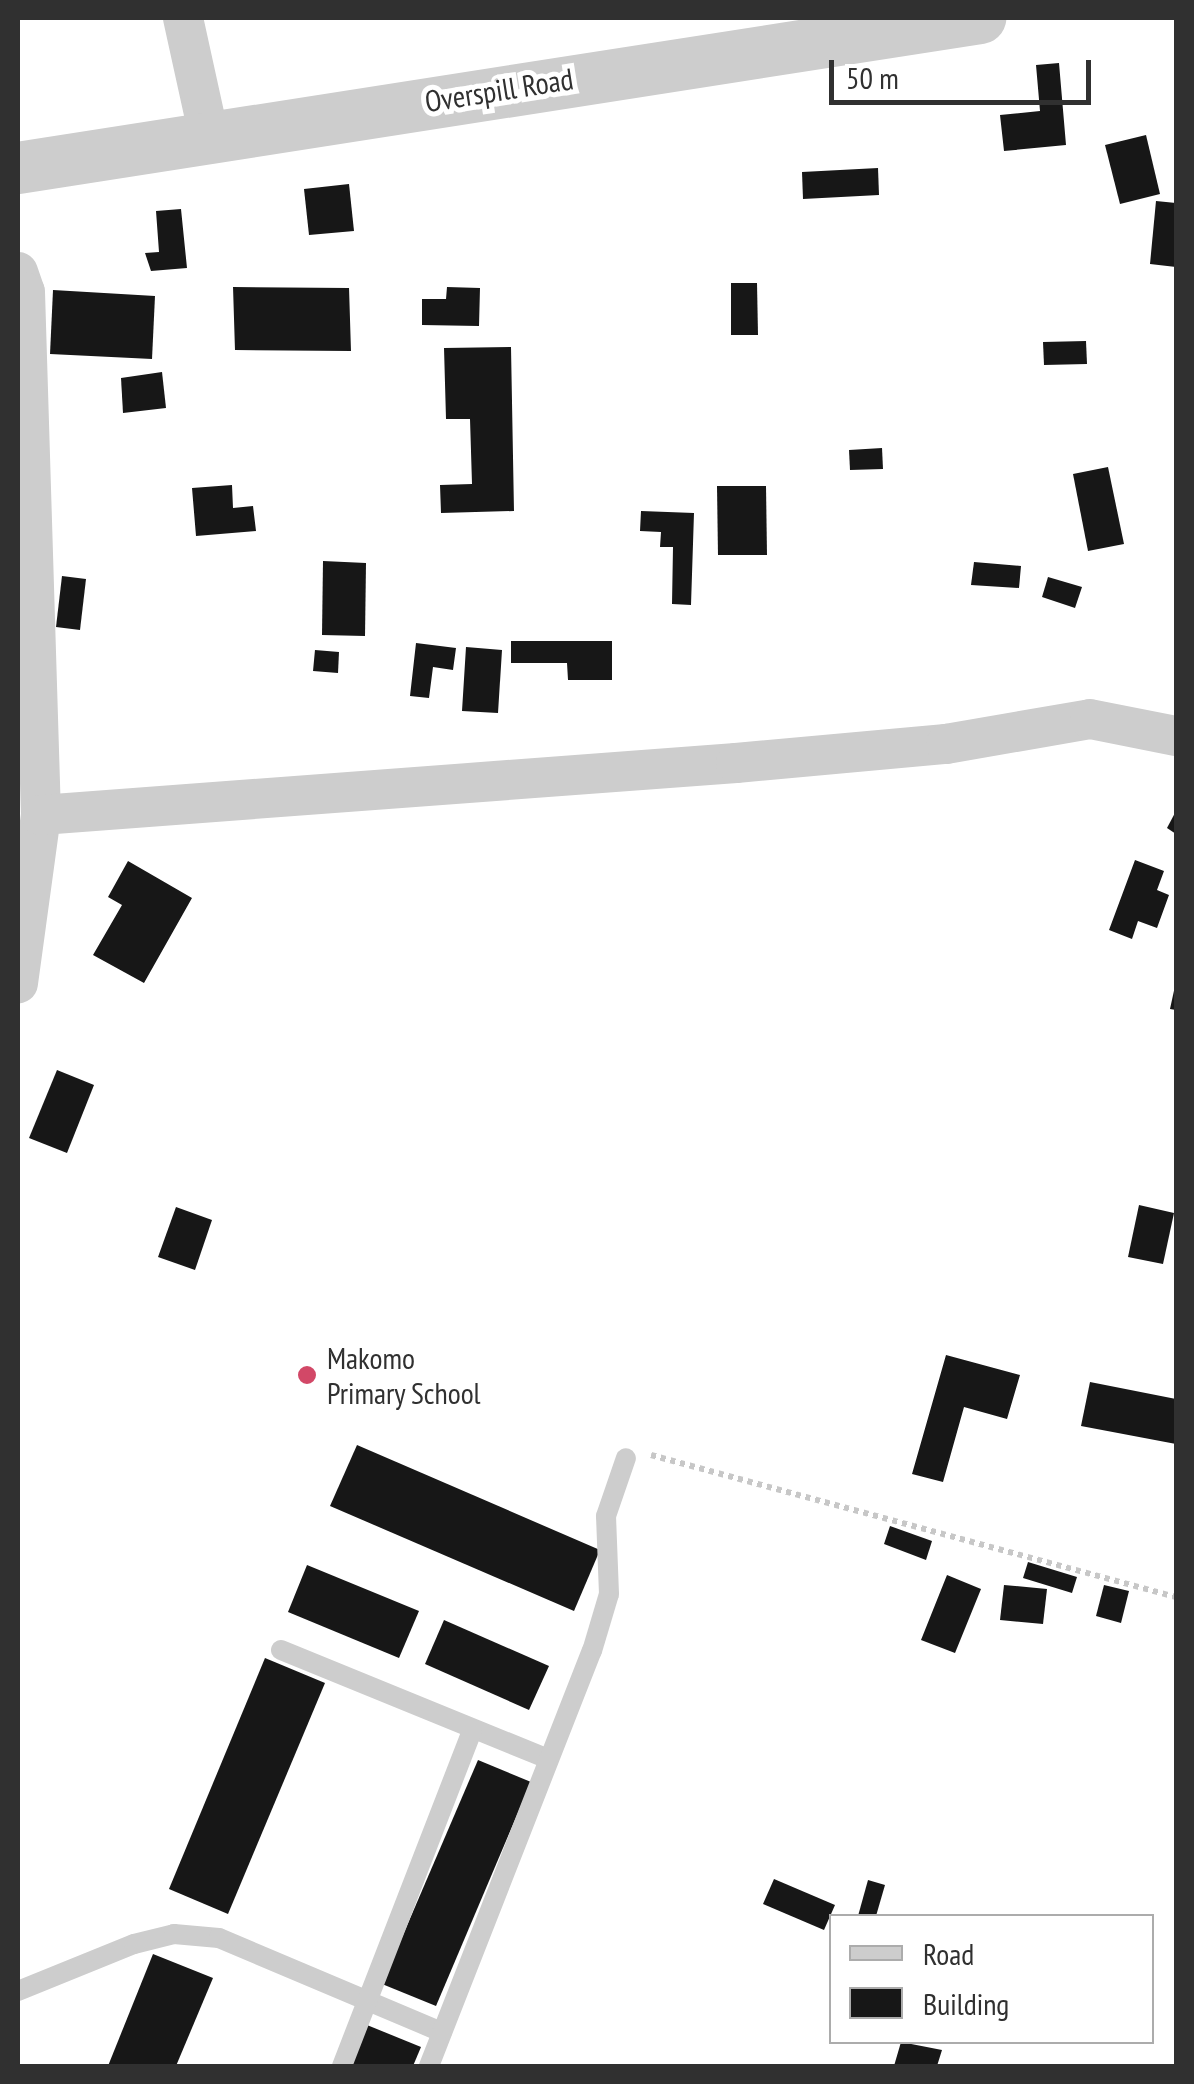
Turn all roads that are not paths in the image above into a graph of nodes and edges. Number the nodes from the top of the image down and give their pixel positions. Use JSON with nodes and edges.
{"nodes":[{"id":1,"x":183,"y":18,"type":"edge"},
{"id":2,"x":980,"y":18,"type":"edge"},
{"id":3,"x":209,"y":136,"type":"junction"},
{"id":4,"x":18,"y":168,"type":"edge"},
{"id":5,"x":18,"y":272,"type":"edge"},
{"id":6,"x":1176,"y":736,"type":"edge"},
{"id":7,"x":40,"y":815,"type":"junction"},
{"id":8,"x":18,"y":983,"type":"edge"},
{"id":9,"x":626,"y":1458,"type":"road end"},
{"id":10,"x":281,"y":1650,"type":"dead end"},
{"id":11,"x":472,"y":1731,"type":"junction"},
{"id":12,"x":548,"y":1759,"type":"junction"},
{"id":13,"x":18,"y":1991,"type":"edge"},
{"id":14,"x":369,"y":1996,"type":"junction"},
{"id":15,"x":442,"y":2032,"type":"junction"},
{"id":16,"x":342,"y":2066,"type":"edge"},
{"id":17,"x":429,"y":2066,"type":"edge"}],
"edges":[{"from":1,"to":3,"type":"street"},
{"from":2,"to":3,"type":"street","name":"Overspill Road"},
{"from":3,"to":4,"type":"street","name":"Overspill Road"},
{"from":5,"to":7,"type":"street"},
{"from":6,"to":7,"type":"street"},
{"from":7,"to":8,"type":"street"},
{"from":9,"to":12,"type":"lane"},
{"from":10,"to":11,"type":"lane"},
{"from":11,"to":12,"type":"lane"},
{"from":11,"to":14,"type":"lane"},
{"from":12,"to":15,"type":"lane"},
{"from":13,"to":14,"type":"lane"},
{"from":14,"to":15,"type":"lane"},
{"from":14,"to":16,"type":"lane"},
{"from":15,"to":17,"type":"lane"}]}
